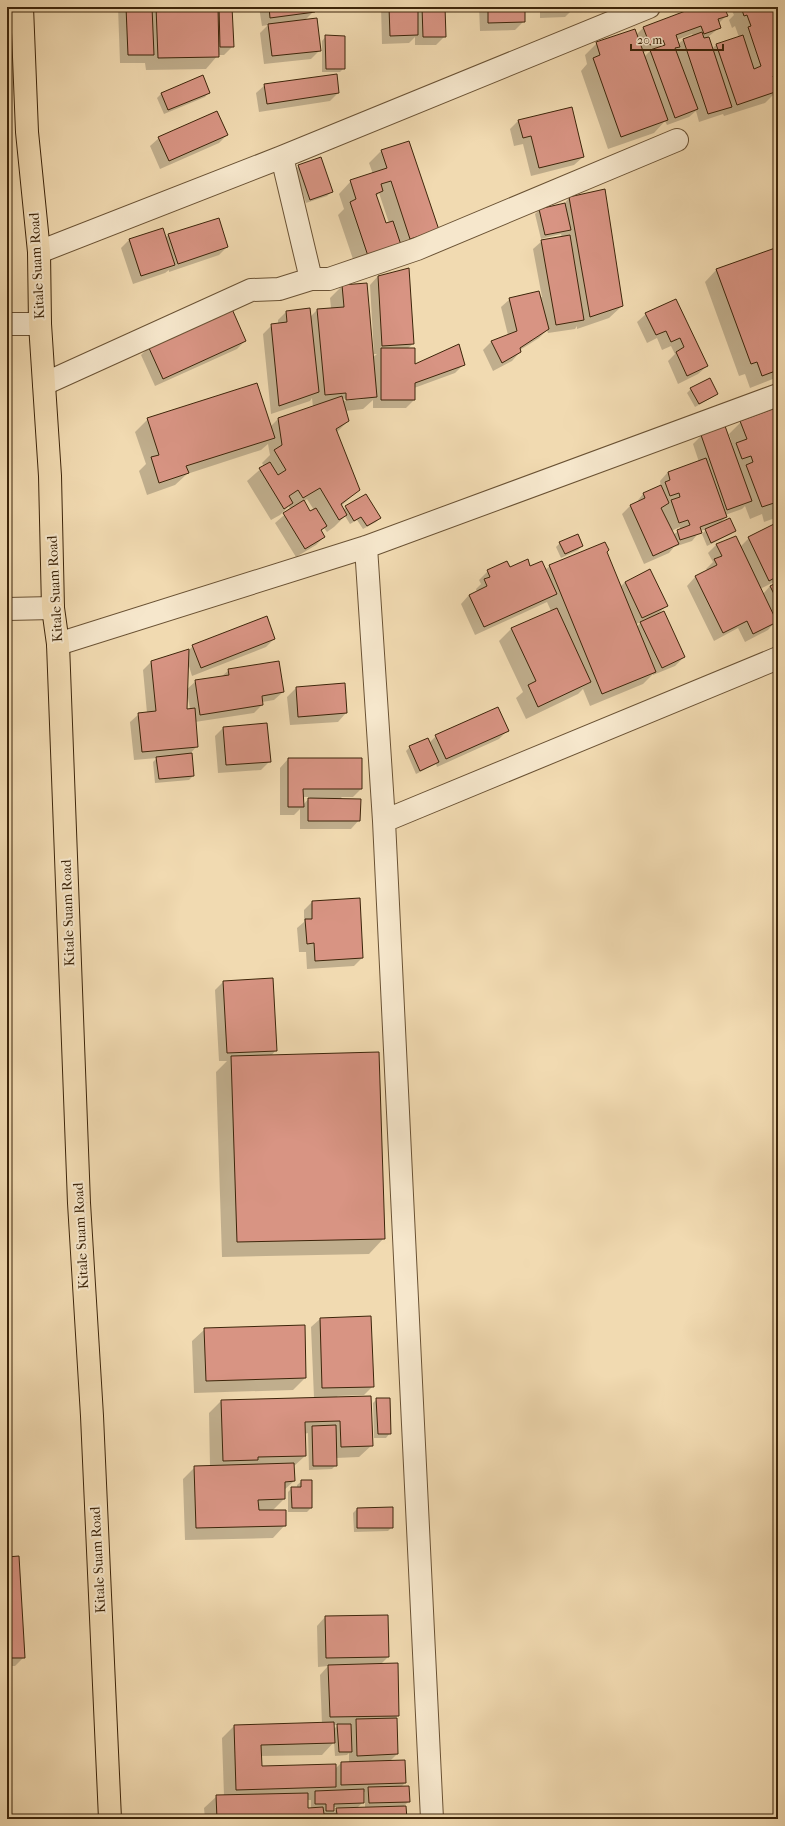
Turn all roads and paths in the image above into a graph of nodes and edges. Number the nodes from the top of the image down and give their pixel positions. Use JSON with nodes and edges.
{"nodes":[{"id":1,"x":22,"y":7,"type":"edge"},
{"id":2,"x":649,"y":7,"type":"edge"},
{"id":3,"x":677,"y":140,"type":"dead end"},
{"id":4,"x":282,"y":157,"type":"junction"},
{"id":5,"x":39,"y":252,"type":"junction"},
{"id":6,"x":311,"y":280,"type":"junction"},
{"id":7,"x":7,"y":324,"type":"edge"},
{"id":8,"x":40,"y":324,"type":"junction"},
{"id":9,"x":44,"y":384,"type":"junction"},
{"id":10,"x":778,"y":395,"type":"edge"},
{"id":11,"x":366,"y":547,"type":"junction"},
{"id":12,"x":53,"y":608,"type":"junction"},
{"id":13,"x":7,"y":609,"type":"edge"},
{"id":14,"x":58,"y":644,"type":"junction"},
{"id":15,"x":778,"y":658,"type":"edge"},
{"id":16,"x":384,"y":821,"type":"junction"},
{"id":17,"x":110,"y":1819,"type":"edge"},
{"id":18,"x":432,"y":1819,"type":"edge"}],
"edges":[{"from":1,"to":5,"type":"highway","name":"Kitale Suam Road"},
{"from":2,"to":4,"type":"street"},
{"from":3,"to":6,"type":"street"},
{"from":4,"to":5,"type":"street"},
{"from":4,"to":6,"type":"street"},
{"from":5,"to":8,"type":"highway","name":"Kitale Suam Road"},
{"from":6,"to":9,"type":"street"},
{"from":7,"to":8,"type":"street"},
{"from":8,"to":9,"type":"highway","name":"Kitale Suam Road"},
{"from":9,"to":12,"type":"highway","name":"Kitale Suam Road"},
{"from":10,"to":11,"type":"street"},
{"from":11,"to":14,"type":"street"},
{"from":11,"to":16,"type":"street"},
{"from":12,"to":13,"type":"street"},
{"from":12,"to":14,"type":"highway","name":"Kitale Suam Road"},
{"from":14,"to":17,"type":"highway","name":"Kitale Suam Road"},
{"from":15,"to":16,"type":"street"},
{"from":16,"to":18,"type":"street"}]}
